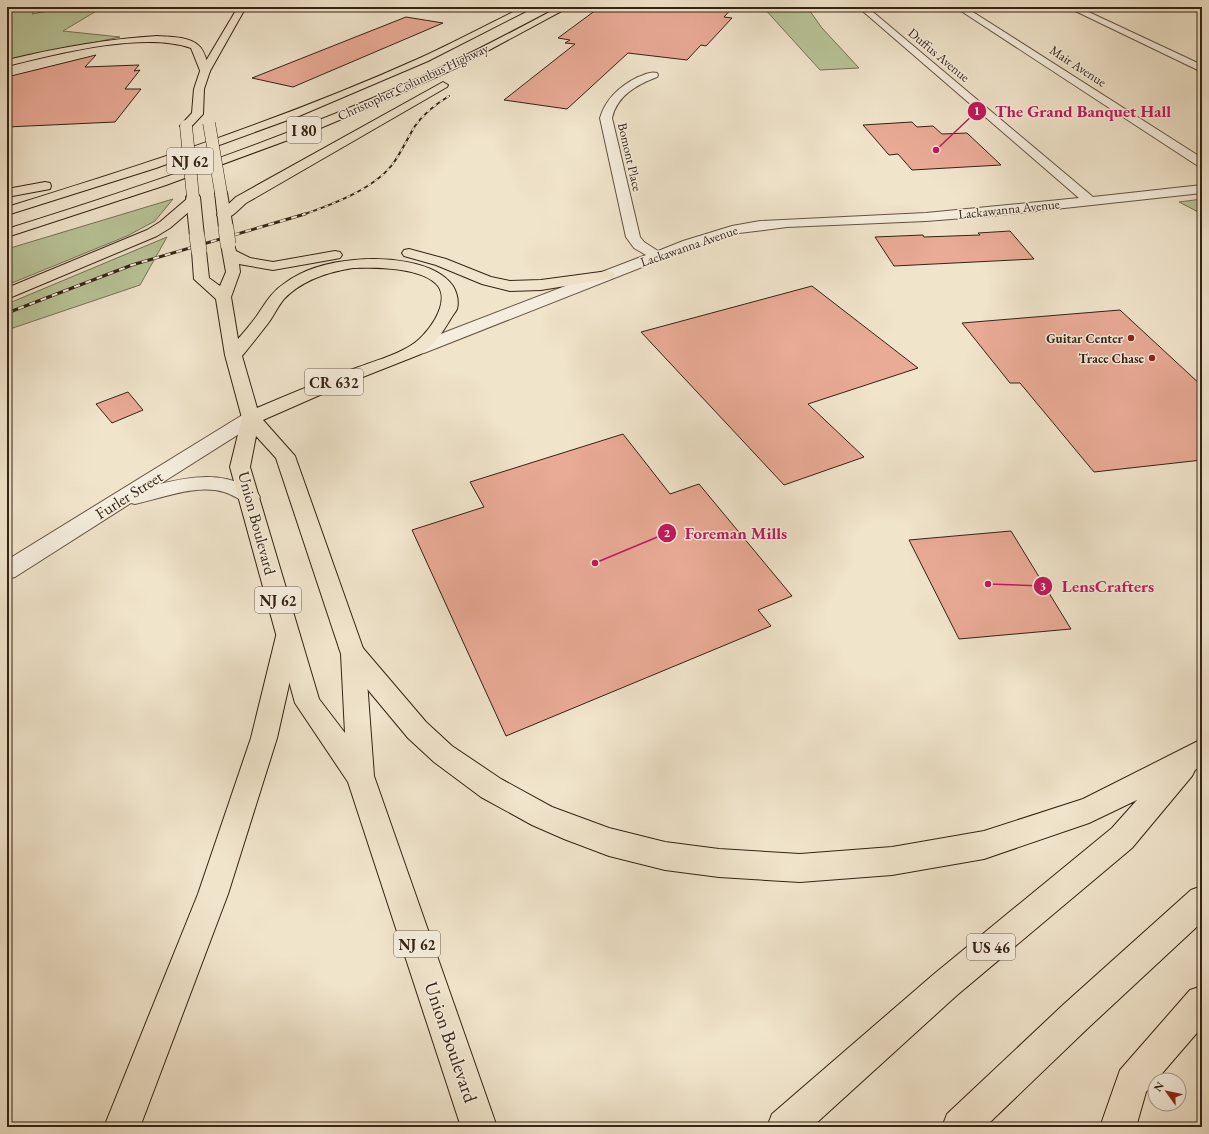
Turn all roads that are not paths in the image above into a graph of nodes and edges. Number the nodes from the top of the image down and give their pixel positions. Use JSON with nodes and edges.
{"nodes":[{"id":1,"x":242,"y":7,"type":"edge"},
{"id":2,"x":530,"y":7,"type":"edge"},
{"id":3,"x":862,"y":7,"type":"edge"},
{"id":4,"x":959,"y":7,"type":"edge"},
{"id":5,"x":1071,"y":7,"type":"edge"},
{"id":6,"x":569,"y":9,"type":"edge"},
{"id":7,"x":7,"y":63,"type":"edge"},
{"id":8,"x":482,"y":63,"type":"dead end"},
{"id":9,"x":1202,"y":69,"type":"edge"},
{"id":10,"x":205,"y":71,"type":"junction"},
{"id":11,"x":653,"y":75,"type":"dead end"},
{"id":12,"x":455,"y":78,"type":"dead end"},
{"id":13,"x":197,"y":114,"type":"junction"},
{"id":14,"x":1202,"y":163,"type":"edge"},
{"id":15,"x":149,"y":165,"type":"junction"},
{"id":16,"x":1202,"y":189,"type":"edge"},
{"id":17,"x":7,"y":193,"type":"edge"},
{"id":18,"x":193,"y":199,"type":"junction"},
{"id":19,"x":1090,"y":201,"type":"junction"},
{"id":20,"x":7,"y":211,"type":"edge"},
{"id":21,"x":225,"y":221,"type":"junction"},
{"id":22,"x":7,"y":233,"type":"edge"},
{"id":23,"x":229,"y":248,"type":"junction"},
{"id":24,"x":657,"y":256,"type":"junction"},
{"id":25,"x":608,"y":275,"type":"junction"},
{"id":26,"x":7,"y":294,"type":"edge"},
{"id":27,"x":223,"y":297,"type":"junction"},
{"id":28,"x":418,"y":349,"type":"junction"},
{"id":29,"x":233,"y":355,"type":"junction"},
{"id":30,"x":251,"y":418,"type":"junction"},
{"id":31,"x":250,"y":497,"type":"junction"},
{"id":32,"x":118,"y":501,"type":"junction"},
{"id":33,"x":7,"y":571,"type":"edge"},
{"id":34,"x":288,"y":636,"type":"junction"},
{"id":35,"x":353,"y":654,"type":"junction"},
{"id":36,"x":1195,"y":755,"type":"edge"},
{"id":37,"x":360,"y":776,"type":"junction"},
{"id":38,"x":1202,"y":901,"type":"edge"},
{"id":39,"x":1202,"y":1002,"type":"edge"},
{"id":40,"x":477,"y":1120,"type":"edge"},
{"id":41,"x":122,"y":1127,"type":"edge"},
{"id":42,"x":785,"y":1127,"type":"edge"},
{"id":43,"x":960,"y":1127,"type":"edge"},
{"id":44,"x":1118,"y":1127,"type":"edge"}],
"edges":[{"from":1,"to":10,"type":"main road"},
{"from":2,"to":15,"type":"main road","name":"Christopher Columbus Highway","number":"I 80"},
{"from":3,"to":19,"type":"street","name":"Duffus Avenue"},
{"from":4,"to":14,"type":"street","name":"Mair Avenue"},
{"from":5,"to":9,"type":"street"},
{"from":6,"to":8,"type":"main road"},
{"from":6,"to":22,"type":"main road","name":"Christopher Columbus Highway","number":"I 80"},
{"from":7,"to":10,"type":"main road"},
{"from":10,"to":13,"type":"main road"},
{"from":11,"to":24,"type":"street","name":"Bomont Place"},
{"from":12,"to":21,"type":"main road"},
{"from":13,"to":18,"type":"main road","number":"NJ 62","bridge":true},
{"from":13,"to":21,"type":"main road","number":"NJ 62","bridge":true},
{"from":15,"to":17,"type":"main road"},
{"from":15,"to":20,"type":"main road","name":"Christopher Columbus Highway","number":"I 80"},
{"from":16,"to":19,"type":"street","name":"Lackawanna Avenue","number":"CR 632"},
{"from":18,"to":26,"type":"main road"},
{"from":18,"to":27,"type":"main road","number":"NJ 62","bridge":true},
{"from":19,"to":24,"type":"street","name":"Lackawanna Avenue","number":"CR 632"},
{"from":21,"to":23,"type":"main road","number":"NJ 62","bridge":true},
{"from":23,"to":25,"type":"main road"},
{"from":23,"to":27,"type":"main road","number":"NJ 62"},
{"from":24,"to":25,"type":"street","name":"Lackawanna Avenue","number":"CR 632"},
{"from":25,"to":28,"type":"street","name":"Lackawanna Avenue","number":"CR 632"},
{"from":27,"to":29,"type":"main road","name":"Union Boulevard","number":"NJ 62"},
{"from":28,"to":29,"type":"main road"},
{"from":28,"to":30,"type":"main road","name":"Lackawanna Avenue","number":"CR 632"},
{"from":29,"to":30,"type":"main road","name":"Union Boulevard","number":"NJ 62"},
{"from":30,"to":31,"type":"main road","name":"Union Boulevard","number":"NJ 62"},
{"from":30,"to":32,"type":"street","name":"Furler Street"},
{"from":30,"to":35,"type":"main road","name":"Union Boulevard","number":"NJ 62"},
{"from":31,"to":32,"type":"street"},
{"from":31,"to":34,"type":"main road","name":"Union Boulevard","number":"NJ 62"},
{"from":32,"to":33,"type":"street","name":"Furler Street"},
{"from":34,"to":37,"type":"main road","name":"Union Boulevard","number":"NJ 62"},
{"from":34,"to":41,"type":"main road"},
{"from":35,"to":36,"type":"main road"},
{"from":35,"to":37,"type":"main road","name":"Union Boulevard","number":"NJ 62"},
{"from":36,"to":42,"type":"main road","number":"US 46"},
{"from":37,"to":40,"type":"main road","name":"Union Boulevard","number":"NJ 62"},
{"from":38,"to":43,"type":"main road"},
{"from":39,"to":44,"type":"main road"}]}
